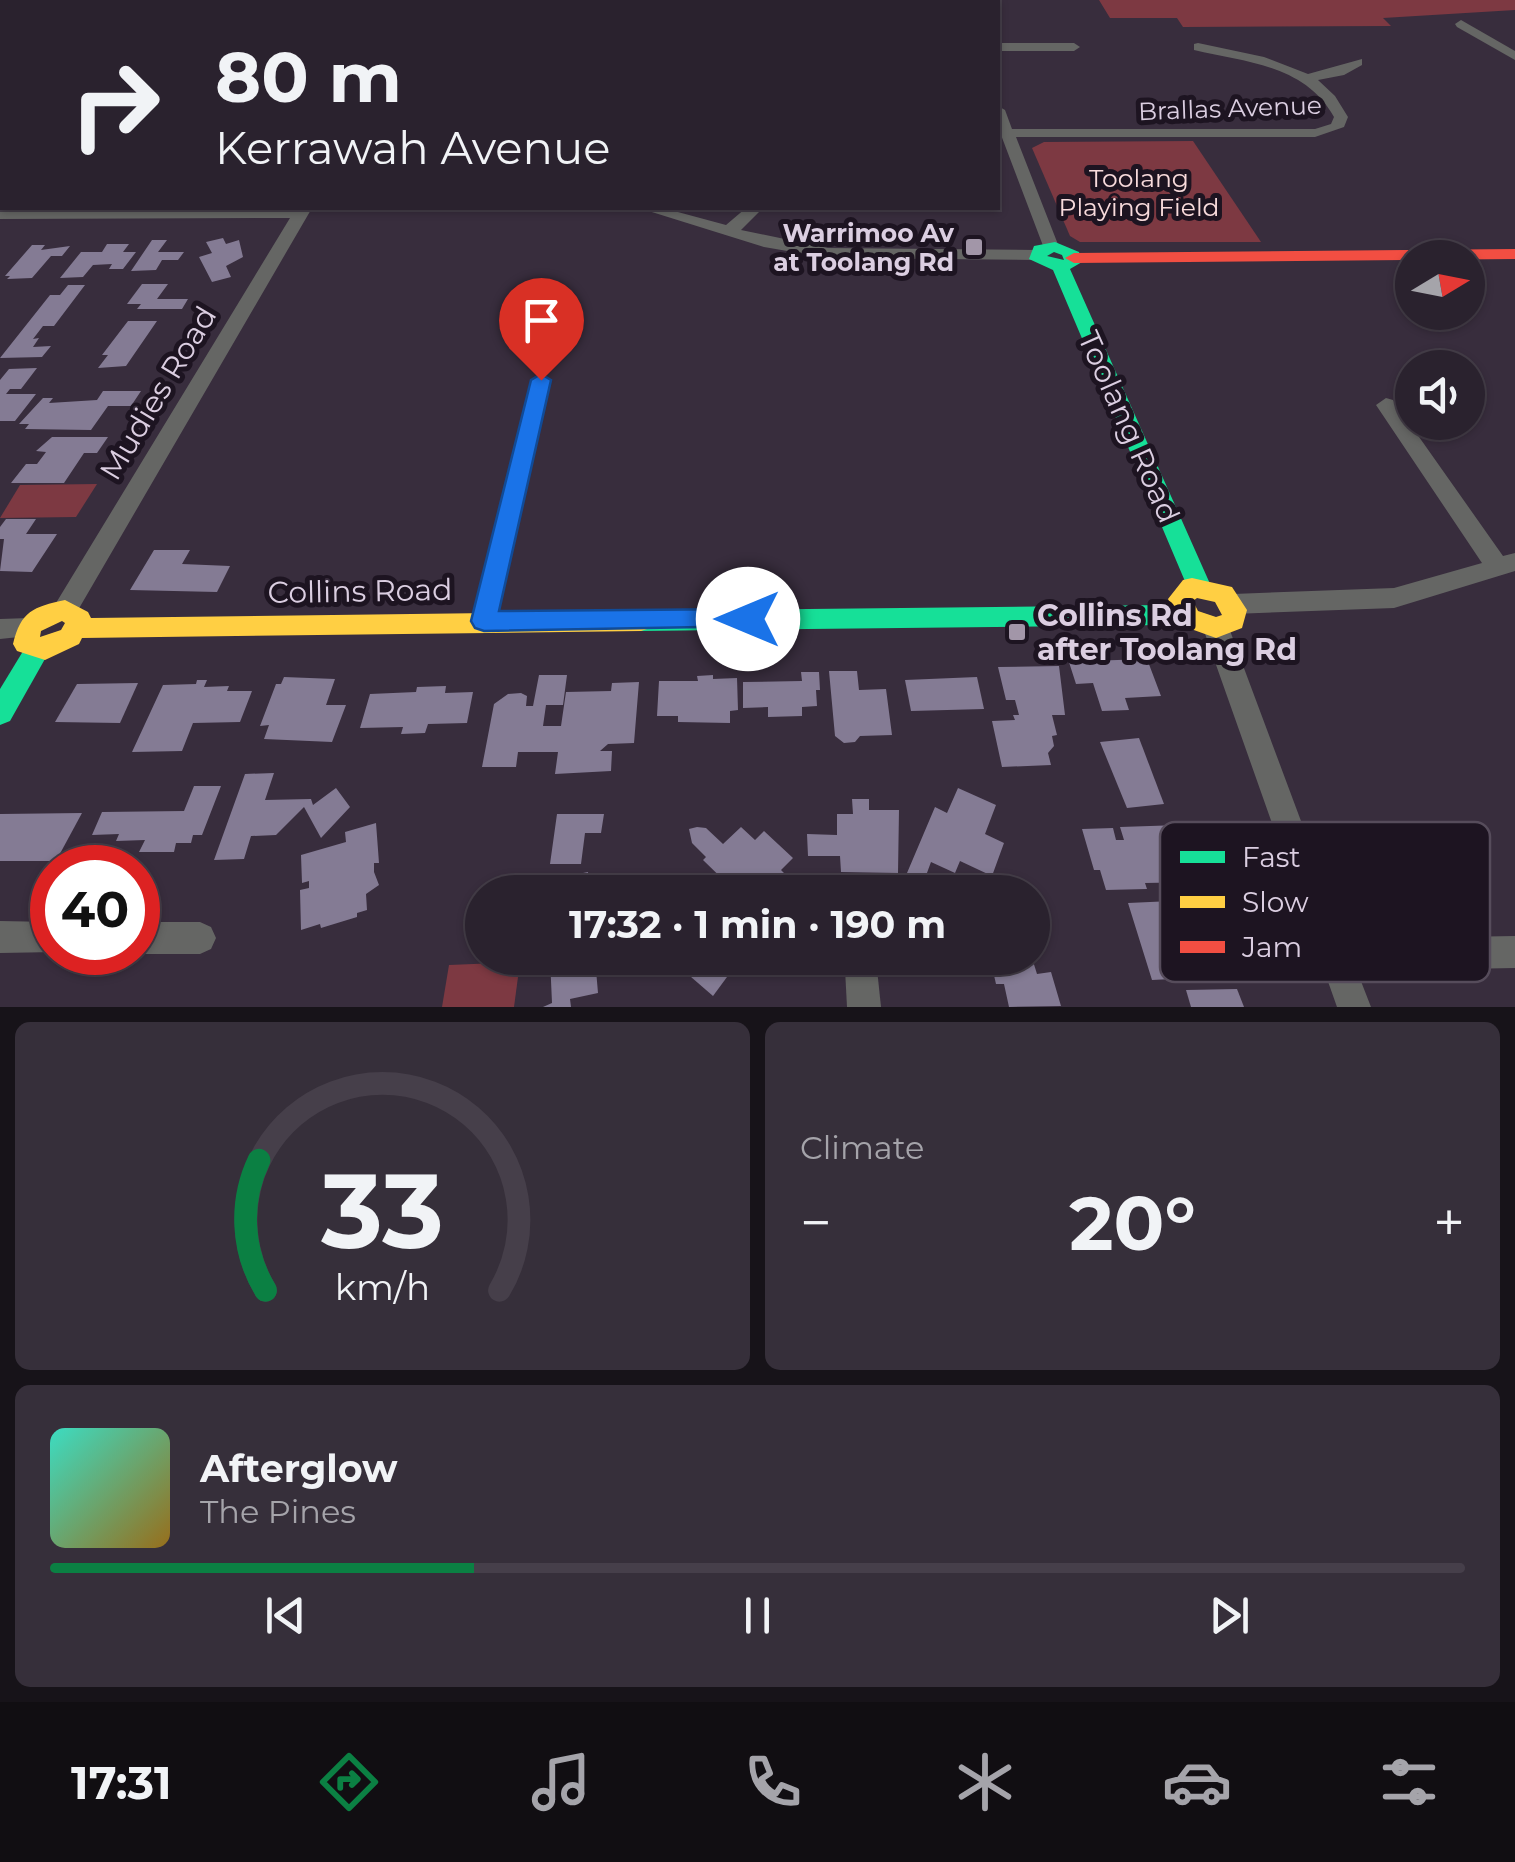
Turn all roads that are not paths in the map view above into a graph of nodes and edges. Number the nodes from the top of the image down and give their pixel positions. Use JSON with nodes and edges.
{"nodes":[{"id":1,"x":1461,"y":24,"type":"dead end"},
{"id":2,"x":1000,"y":47,"type":"edge"},
{"id":3,"x":1074,"y":47,"type":"dead end"},
{"id":4,"x":1198,"y":47,"type":"dead end"},
{"id":5,"x":1515,"y":56,"type":"edge"},
{"id":6,"x":1358,"y":62,"type":"dead end"},
{"id":7,"x":1309,"y":78,"type":"junction"},
{"id":8,"x":1000,"y":115,"type":"edge"},
{"id":9,"x":1007,"y":134,"type":"junction"},
{"id":10,"x":302,"y":210,"type":"edge"},
{"id":11,"x":654,"y":210,"type":"edge"},
{"id":12,"x":753,"y":210,"type":"edge"},
{"id":13,"x":0,"y":214,"type":"edge"},
{"id":14,"x":729,"y":232,"type":"junction"},
{"id":15,"x":1515,"y":254,"type":"edge"},
{"id":16,"x":1055,"y":257,"type":"junction"},
{"id":17,"x":541,"y":380,"type":"dead end"},
{"id":18,"x":1386,"y":405,"type":"dead end"},
{"id":19,"x":1507,"y":564,"type":"edge"},
{"id":20,"x":1199,"y":586,"type":"junction"},
{"id":21,"x":1184,"y":611,"type":"junction"},
{"id":22,"x":1224,"y":616,"type":"junction"},
{"id":23,"x":71,"y":619,"type":"junction"},
{"id":24,"x":484,"y":621,"type":"junction"},
{"id":25,"x":0,"y":629,"type":"edge"},
{"id":26,"x":33,"y":639,"type":"junction"},
{"id":27,"x":0,"y":713,"type":"edge"},
{"id":28,"x":1291,"y":822,"type":"edge"},
{"id":29,"x":0,"y":938,"type":"edge"},
{"id":30,"x":30,"y":938,"type":"edge"},
{"id":31,"x":160,"y":938,"type":"edge"},
{"id":32,"x":200,"y":938,"type":"dead end"},
{"id":33,"x":1515,"y":952,"type":"edge"},
{"id":34,"x":1490,"y":953,"type":"edge"},
{"id":35,"x":861,"y":975,"type":"edge"},
{"id":36,"x":1344,"y":982,"type":"edge"},
{"id":37,"x":864,"y":1007,"type":"edge"},
{"id":38,"x":1354,"y":1007,"type":"edge"}],
"edges":[{"from":1,"to":5,"type":"street"},
{"from":2,"to":3,"type":"street"},
{"from":4,"to":7,"type":"street","name":"Brallas Avenue"},
{"from":6,"to":7,"type":"street"},
{"from":7,"to":9,"type":"street","name":"Brallas Avenue"},
{"from":8,"to":9,"type":"street","name":"Toolang Road"},
{"from":9,"to":16,"type":"street","name":"Toolang Road"},
{"from":10,"to":13,"type":"street"},
{"from":10,"to":23,"type":"street","name":"Mudies Road"},
{"from":11,"to":14,"type":"street"},
{"from":12,"to":14,"type":"street"},
{"from":14,"to":16,"type":"street"},
{"from":15,"to":16,"type":"street"},
{"from":16,"to":20,"type":"street","name":"Toolang Road"},
{"from":17,"to":24,"type":"street"},
{"from":18,"to":19,"type":"street"},
{"from":19,"to":22,"type":"street"},
{"from":20,"to":21,"type":"street"},
{"from":20,"to":22,"type":"street"},
{"from":21,"to":22,"type":"street"},
{"from":21,"to":24,"type":"street","name":"Collins Road"},
{"from":22,"to":28,"type":"street"},
{"from":23,"to":24,"type":"street","name":"Collins Road"},
{"from":23,"to":26,"type":"street"},
{"from":23,"to":26,"type":"street"},
{"from":25,"to":26,"type":"street"},
{"from":26,"to":27,"type":"street"},
{"from":29,"to":30,"type":"street"},
{"from":31,"to":32,"type":"street"},
{"from":33,"to":34,"type":"street"},
{"from":35,"to":37,"type":"street"},
{"from":36,"to":38,"type":"street"}]}
